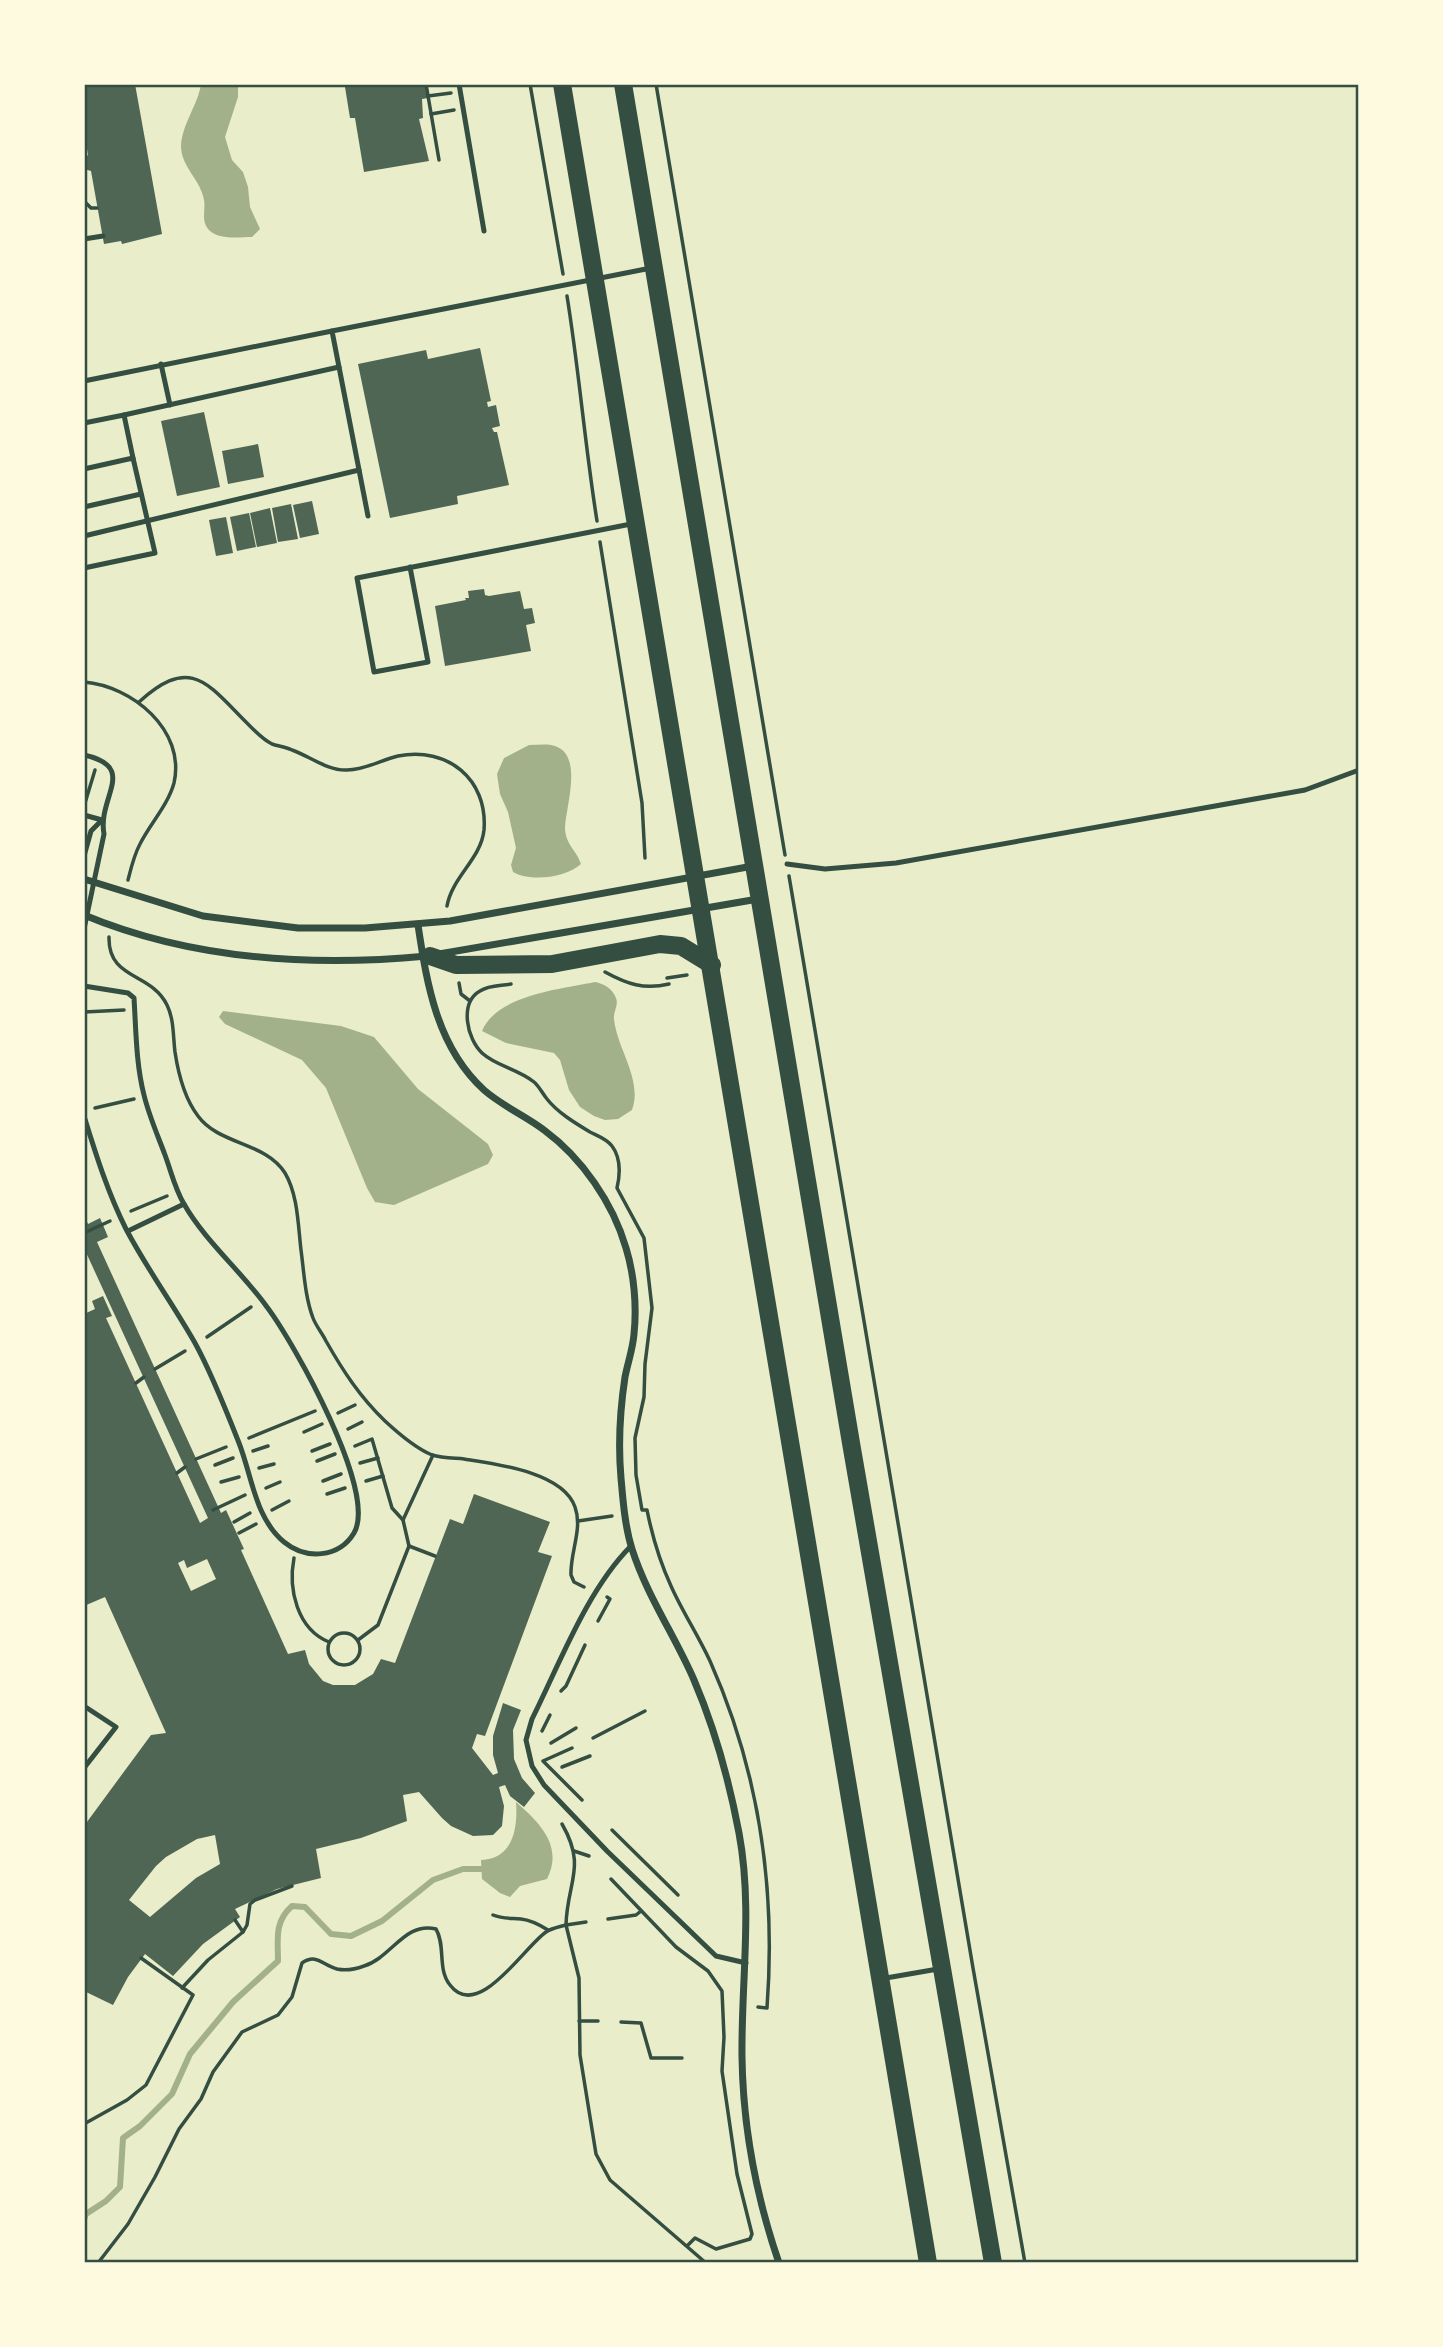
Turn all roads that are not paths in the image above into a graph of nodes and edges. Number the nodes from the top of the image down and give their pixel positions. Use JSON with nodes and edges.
{"nodes":[{"id":1,"x":562,"y":84,"type":"edge"},
{"id":2,"x":623,"y":84,"type":"edge"},
{"id":3,"x":459,"y":88,"type":"edge"},
{"id":4,"x":484,"y":231,"type":"dead end"},
{"id":5,"x":103,"y":236,"type":"dead end"},
{"id":6,"x":84,"y":239,"type":"edge"},
{"id":7,"x":654,"y":267,"type":"junction"},
{"id":8,"x":594,"y":279,"type":"junction"},
{"id":9,"x":332,"y":331,"type":"junction"},
{"id":10,"x":161,"y":364,"type":"junction"},
{"id":11,"x":339,"y":367,"type":"junction"},
{"id":12,"x":84,"y":381,"type":"edge"},
{"id":13,"x":170,"y":405,"type":"junction"},
{"id":14,"x":124,"y":415,"type":"junction"},
{"id":15,"x":84,"y":423,"type":"edge"},
{"id":16,"x":133,"y":458,"type":"junction"},
{"id":17,"x":84,"y":469,"type":"edge"},
{"id":18,"x":359,"y":470,"type":"junction"},
{"id":19,"x":141,"y":494,"type":"junction"},
{"id":20,"x":84,"y":508,"type":"edge"},
{"id":21,"x":368,"y":516,"type":"dead end"},
{"id":22,"x":148,"y":522,"type":"junction"},
{"id":23,"x":634,"y":523,"type":"junction"},
{"id":24,"x":84,"y":536,"type":"edge"},
{"id":25,"x":410,"y":567,"type":"junction"},
{"id":26,"x":84,"y":568,"type":"edge"},
{"id":27,"x":84,"y":755,"type":"edge"},
{"id":28,"x":1359,"y":770,"type":"edge"},
{"id":29,"x":84,"y":815,"type":"edge"},
{"id":30,"x":102,"y":820,"type":"junction"},
{"id":31,"x":84,"y":856,"type":"edge"},
{"id":32,"x":787,"y":864,"type":"road end"},
{"id":33,"x":754,"y":866,"type":"junction"},
{"id":34,"x":697,"y":876,"type":"junction"},
{"id":35,"x":88,"y":881,"type":"edge"},
{"id":36,"x":759,"y":899,"type":"junction"},
{"id":37,"x":703,"y":909,"type":"junction"},
{"id":38,"x":85,"y":915,"type":"edge"},
{"id":39,"x":418,"y":925,"type":"junction"},
{"id":40,"x":84,"y":929,"type":"edge"},
{"id":41,"x":426,"y":956,"type":"junction"},
{"id":42,"x":712,"y":965,"type":"junction"},
{"id":43,"x":84,"y":986,"type":"edge"},
{"id":44,"x":84,"y":1116,"type":"edge"},
{"id":45,"x":184,"y":1204,"type":"junction"},
{"id":46,"x":128,"y":1231,"type":"junction"},
{"id":47,"x":631,"y":1546,"type":"junction"},
{"id":48,"x":84,"y":1706,"type":"edge"},
{"id":49,"x":84,"y":1768,"type":"edge"},
{"id":50,"x":746,"y":1963,"type":"junction"},
{"id":51,"x":942,"y":1968,"type":"junction"},
{"id":52,"x":883,"y":1979,"type":"junction"},
{"id":53,"x":779,"y":2263,"type":"edge"},
{"id":54,"x":928,"y":2263,"type":"edge"},
{"id":55,"x":993,"y":2263,"type":"edge"}],
"edges":[{"from":1,"to":8,"type":"main road"},
{"from":2,"to":7,"type":"main road"},
{"from":3,"to":4,"type":"lane"},
{"from":5,"to":6,"type":"lane"},
{"from":7,"to":8,"type":"lane"},
{"from":7,"to":33,"type":"main road"},
{"from":8,"to":9,"type":"lane"},
{"from":8,"to":23,"type":"main road"},
{"from":9,"to":10,"type":"lane"},
{"from":9,"to":11,"type":"lane"},
{"from":10,"to":12,"type":"lane"},
{"from":10,"to":13,"type":"lane"},
{"from":11,"to":13,"type":"lane"},
{"from":11,"to":18,"type":"lane"},
{"from":13,"to":14,"type":"lane"},
{"from":14,"to":15,"type":"lane"},
{"from":14,"to":16,"type":"lane"},
{"from":16,"to":17,"type":"lane"},
{"from":16,"to":19,"type":"lane"},
{"from":18,"to":21,"type":"lane"},
{"from":18,"to":22,"type":"lane"},
{"from":19,"to":20,"type":"lane"},
{"from":19,"to":22,"type":"lane"},
{"from":22,"to":24,"type":"lane"},
{"from":22,"to":26,"type":"lane"},
{"from":23,"to":25,"type":"lane"},
{"from":23,"to":34,"type":"main road"},
{"from":25,"to":25,"type":"lane"},
{"from":27,"to":30,"type":"lane"},
{"from":28,"to":32,"type":"lane"},
{"from":29,"to":30,"type":"lane"},
{"from":30,"to":31,"type":"lane"},
{"from":30,"to":35,"type":"lane"},
{"from":33,"to":34,"type":"street"},
{"from":33,"to":36,"type":"main road"},
{"from":34,"to":37,"type":"main road"},
{"from":34,"to":39,"type":"street"},
{"from":35,"to":38,"type":"lane"},
{"from":35,"to":39,"type":"street"},
{"from":36,"to":37,"type":"street"},
{"from":36,"to":51,"type":"main road"},
{"from":37,"to":41,"type":"street"},
{"from":37,"to":42,"type":"main road"},
{"from":38,"to":40,"type":"lane"},
{"from":38,"to":41,"type":"street"},
{"from":39,"to":41,"type":"street"},
{"from":41,"to":42,"type":"main road"},
{"from":41,"to":47,"type":"street"},
{"from":42,"to":52,"type":"main road"},
{"from":43,"to":45,"type":"lane"},
{"from":44,"to":46,"type":"lane"},
{"from":45,"to":46,"type":"lane"},
{"from":45,"to":46,"type":"lane"},
{"from":47,"to":50,"type":"street"},
{"from":47,"to":50,"type":"lane"},
{"from":48,"to":49,"type":"lane"},
{"from":50,"to":53,"type":"street"},
{"from":51,"to":52,"type":"lane"},
{"from":51,"to":55,"type":"main road"},
{"from":52,"to":54,"type":"main road"}]}
